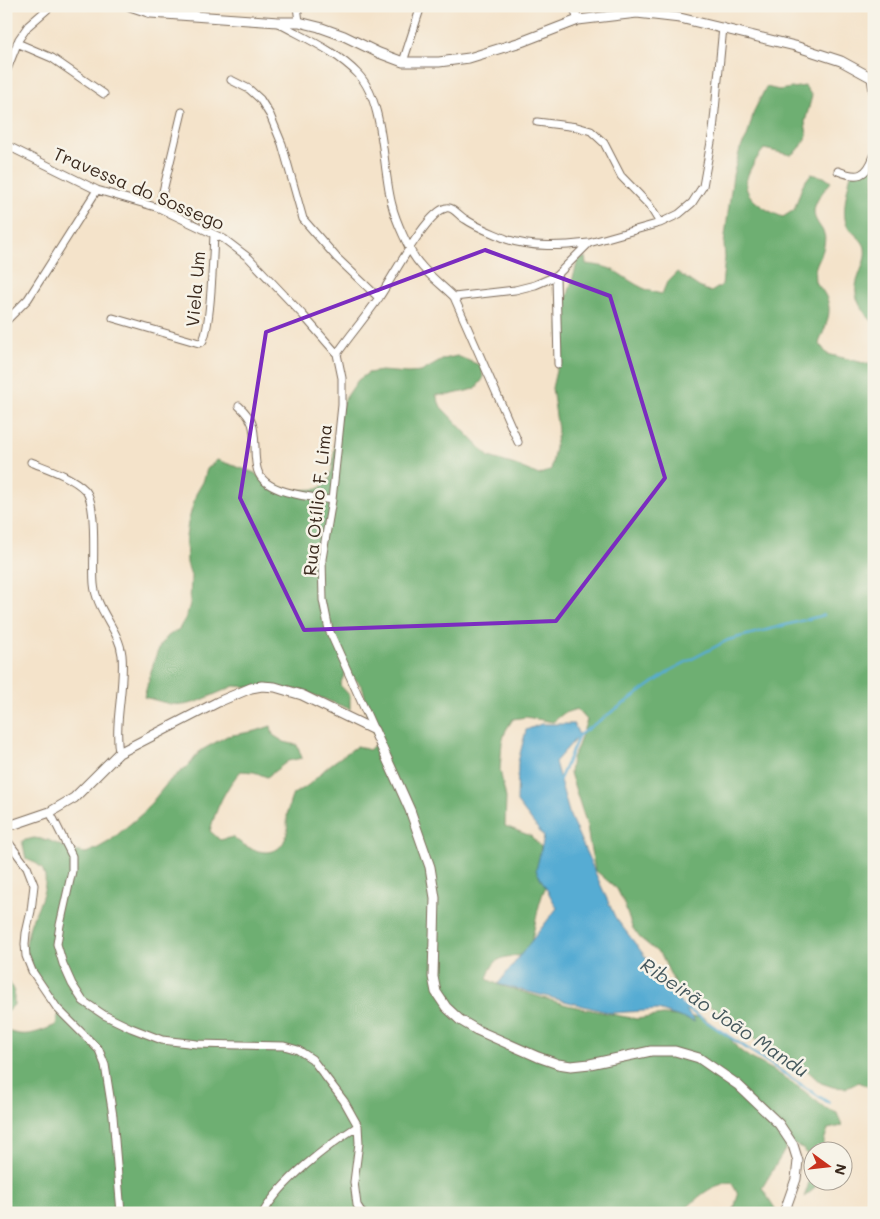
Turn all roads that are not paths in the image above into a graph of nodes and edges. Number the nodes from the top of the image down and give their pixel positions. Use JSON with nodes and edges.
{"nodes":[{"id":1,"x":50,"y":6,"type":"edge"},
{"id":2,"x":130,"y":6,"type":"edge"},
{"id":3,"x":297,"y":6,"type":"edge"},
{"id":4,"x":421,"y":6,"type":"edge"},
{"id":5,"x":573,"y":6,"type":"edge"},
{"id":6,"x":194,"y":11,"type":"edge"},
{"id":7,"x":578,"y":20,"type":"junction"},
{"id":8,"x":278,"y":22,"type":"junction"},
{"id":9,"x":299,"y":22,"type":"junction"},
{"id":10,"x":723,"y":27,"type":"junction"},
{"id":11,"x":17,"y":43,"type":"junction"},
{"id":12,"x":403,"y":62,"type":"junction"},
{"id":13,"x":6,"y":72,"type":"edge"},
{"id":14,"x":872,"y":78,"type":"edge"},
{"id":15,"x":231,"y":80,"type":"dead end"},
{"id":16,"x":104,"y":94,"type":"dead end"},
{"id":17,"x":874,"y":96,"type":"edge"},
{"id":18,"x":182,"y":112,"type":"dead end"},
{"id":19,"x":537,"y":122,"type":"dead end"},
{"id":20,"x":6,"y":145,"type":"edge"},
{"id":21,"x":874,"y":156,"type":"edge"},
{"id":22,"x":838,"y":171,"type":"dead end"},
{"id":23,"x":97,"y":190,"type":"junction"},
{"id":24,"x":159,"y":208,"type":"junction"},
{"id":25,"x":660,"y":223,"type":"junction"},
{"id":26,"x":214,"y":234,"type":"junction"},
{"id":27,"x":589,"y":244,"type":"junction"},
{"id":28,"x":410,"y":247,"type":"junction"},
{"id":29,"x":556,"y":276,"type":"junction"},
{"id":30,"x":379,"y":298,"type":"junction"},
{"id":31,"x":454,"y":298,"type":"junction"},
{"id":32,"x":113,"y":318,"type":"dead end"},
{"id":33,"x":6,"y":321,"type":"edge"},
{"id":34,"x":336,"y":354,"type":"junction"},
{"id":35,"x":558,"y":364,"type":"dead end"},
{"id":36,"x":240,"y":406,"type":"dead end"},
{"id":37,"x":518,"y":442,"type":"dead end"},
{"id":38,"x":31,"y":462,"type":"dead end"},
{"id":39,"x":332,"y":500,"type":"junction"},
{"id":40,"x":374,"y":730,"type":"junction"},
{"id":41,"x":119,"y":753,"type":"junction"},
{"id":42,"x":50,"y":812,"type":"junction"},
{"id":43,"x":6,"y":827,"type":"edge"},
{"id":44,"x":6,"y":838,"type":"edge"},
{"id":45,"x":358,"y":1126,"type":"junction"},
{"id":46,"x":121,"y":1213,"type":"edge"},
{"id":47,"x":263,"y":1213,"type":"edge"},
{"id":48,"x":362,"y":1213,"type":"edge"},
{"id":49,"x":784,"y":1213,"type":"edge"}],
"edges":[{"from":1,"to":11,"type":"street"},
{"from":2,"to":6,"type":"street"},
{"from":3,"to":9,"type":"street"},
{"from":4,"to":12,"type":"street"},
{"from":5,"to":7,"type":"street"},
{"from":6,"to":8,"type":"street"},
{"from":7,"to":10,"type":"street"},
{"from":7,"to":12,"type":"street"},
{"from":8,"to":9,"type":"street"},
{"from":8,"to":28,"type":"street"},
{"from":9,"to":12,"type":"street"},
{"from":10,"to":14,"type":"street"},
{"from":10,"to":25,"type":"street"},
{"from":11,"to":13,"type":"street"},
{"from":11,"to":16,"type":"street"},
{"from":14,"to":17,"type":"street"},
{"from":15,"to":30,"type":"street"},
{"from":18,"to":24,"type":"street"},
{"from":19,"to":25,"type":"street"},
{"from":20,"to":23,"type":"street","name":"Travessa do Sossego"},
{"from":21,"to":22,"type":"street"},
{"from":23,"to":24,"type":"street","name":"Travessa do Sossego"},
{"from":23,"to":33,"type":"street"},
{"from":24,"to":26,"type":"street","name":"Travessa do Sossego"},
{"from":25,"to":27,"type":"street"},
{"from":26,"to":32,"type":"street","name":"Viela Um"},
{"from":26,"to":34,"type":"street","name":"Travessa do Sossego"},
{"from":27,"to":28,"type":"street"},
{"from":27,"to":29,"type":"street"},
{"from":28,"to":30,"type":"street"},
{"from":28,"to":31,"type":"street"},
{"from":29,"to":31,"type":"street"},
{"from":29,"to":35,"type":"street"},
{"from":30,"to":34,"type":"street"},
{"from":31,"to":37,"type":"street"},
{"from":34,"to":39,"type":"street","name":"Rua Otílio F. Lima"},
{"from":36,"to":39,"type":"street"},
{"from":38,"to":41,"type":"street"},
{"from":39,"to":40,"type":"street","name":"Rua Otílio F. Lima"},
{"from":40,"to":41,"type":"street"},
{"from":40,"to":49,"type":"street"},
{"from":41,"to":42,"type":"street"},
{"from":42,"to":43,"type":"street"},
{"from":42,"to":45,"type":"street"},
{"from":44,"to":46,"type":"street"},
{"from":45,"to":47,"type":"street"},
{"from":45,"to":48,"type":"street"}]}
